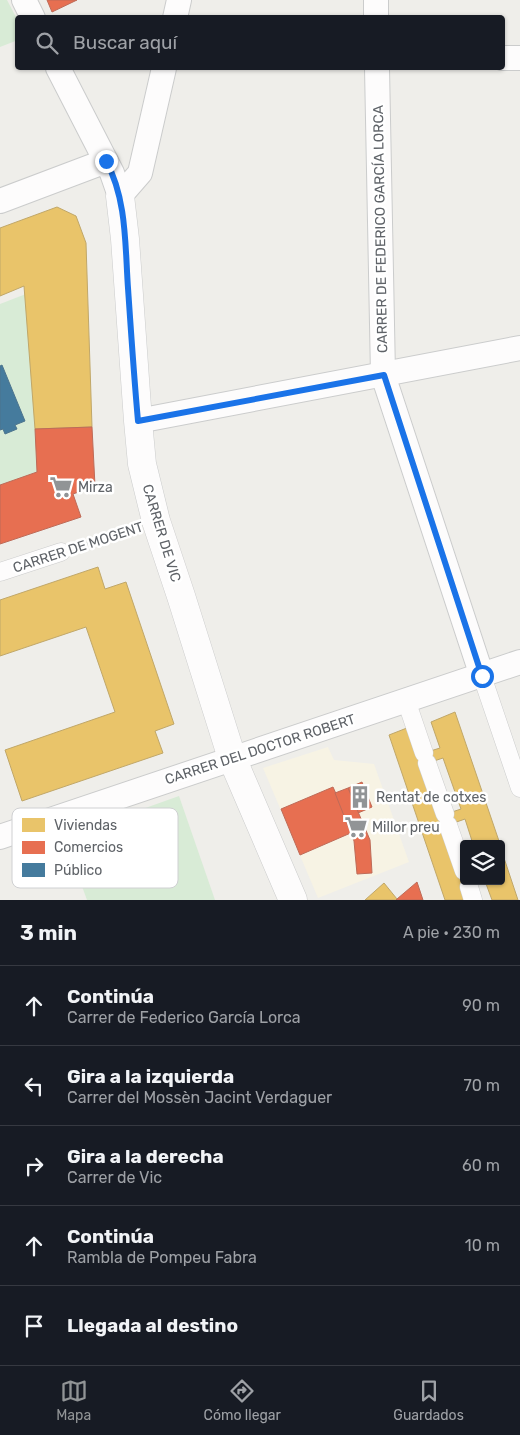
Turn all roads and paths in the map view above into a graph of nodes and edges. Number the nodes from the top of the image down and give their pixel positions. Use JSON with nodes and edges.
{"nodes":[{"id":1,"x":24,"y":0,"type":"edge"},
{"id":2,"x":179,"y":0,"type":"edge"},
{"id":3,"x":376,"y":0,"type":"edge"},
{"id":4,"x":32,"y":15,"type":"edge"},
{"id":5,"x":176,"y":15,"type":"edge"},
{"id":6,"x":376,"y":15,"type":"edge"},
{"id":7,"x":505,"y":58,"type":"edge"},
{"id":8,"x":520,"y":58,"type":"edge"},
{"id":9,"x":59,"y":70,"type":"edge"},
{"id":10,"x":164,"y":70,"type":"edge"},
{"id":11,"x":377,"y":70,"type":"edge"},
{"id":12,"x":106,"y":161,"type":"junction"},
{"id":13,"x":120,"y":196,"type":"junction"},
{"id":14,"x":0,"y":201,"type":"edge"},
{"id":15,"x":520,"y":348,"type":"edge"},
{"id":16,"x":384,"y":375,"type":"junction"},
{"id":17,"x":138,"y":421,"type":"junction"},
{"id":18,"x":156,"y":521,"type":"junction"},
{"id":19,"x":61,"y":552,"type":"joint"},
{"id":20,"x":0,"y":572,"type":"edge"},
{"id":21,"x":520,"y":662,"type":"edge"},
{"id":22,"x":482,"y":676,"type":"junction"},
{"id":23,"x":406,"y":700,"type":"junction"},
{"id":24,"x":232,"y":758,"type":"junction"},
{"id":25,"x":520,"y":788,"type":"edge"},
{"id":26,"x":81,"y":808,"type":"edge"},
{"id":27,"x":12,"y":831,"type":"edge"},
{"id":28,"x":0,"y":835,"type":"edge"},
{"id":29,"x":469,"y":886,"type":"edge"},
{"id":30,"x":293,"y":900,"type":"edge"}],
"edges":[{"from":1,"to":4,"type":"street"},
{"from":2,"to":5,"type":"street"},
{"from":3,"to":6,"type":"street"},
{"from":7,"to":8,"type":"street"},
{"from":9,"to":12,"type":"street"},
{"from":10,"to":13,"type":"street"},
{"from":11,"to":16,"type":"street","name":"CARRER DE FEDERICO GARCÍA LORCA"},
{"from":12,"to":13,"type":"street"},
{"from":12,"to":14,"type":"street"},
{"from":13,"to":17,"type":"street","name":"CARRER DE VIC"},
{"from":15,"to":16,"type":"street"},
{"from":16,"to":17,"type":"street"},
{"from":16,"to":22,"type":"street","name":"CARRER DE FEDERICO GARCÍA LORCA"},
{"from":17,"to":18,"type":"street","name":"CARRER DE VIC"},
{"from":18,"to":19,"type":"path","name":"CARRER DE MOGENT"},
{"from":18,"to":24,"type":"street","name":"CARRER DE VIC"},
{"from":19,"to":20,"type":"street","name":"CARRER DE MOGENT"},
{"from":21,"to":22,"type":"street","name":"CARRER DEL DOCTOR ROBERT"},
{"from":22,"to":23,"type":"street","name":"CARRER DEL DOCTOR ROBERT"},
{"from":22,"to":25,"type":"street","name":"CARRER DE FEDERICO GARCÍA LORCA"},
{"from":23,"to":24,"type":"street","name":"CARRER DEL DOCTOR ROBERT"},
{"from":23,"to":29,"type":"street"},
{"from":24,"to":26,"type":"street","name":"CARRER DEL DOCTOR ROBERT"},
{"from":24,"to":30,"type":"street","name":"CARRER DE VIC"},
{"from":27,"to":28,"type":"street","name":"CARRER DEL DOCTOR ROBERT"}]}
